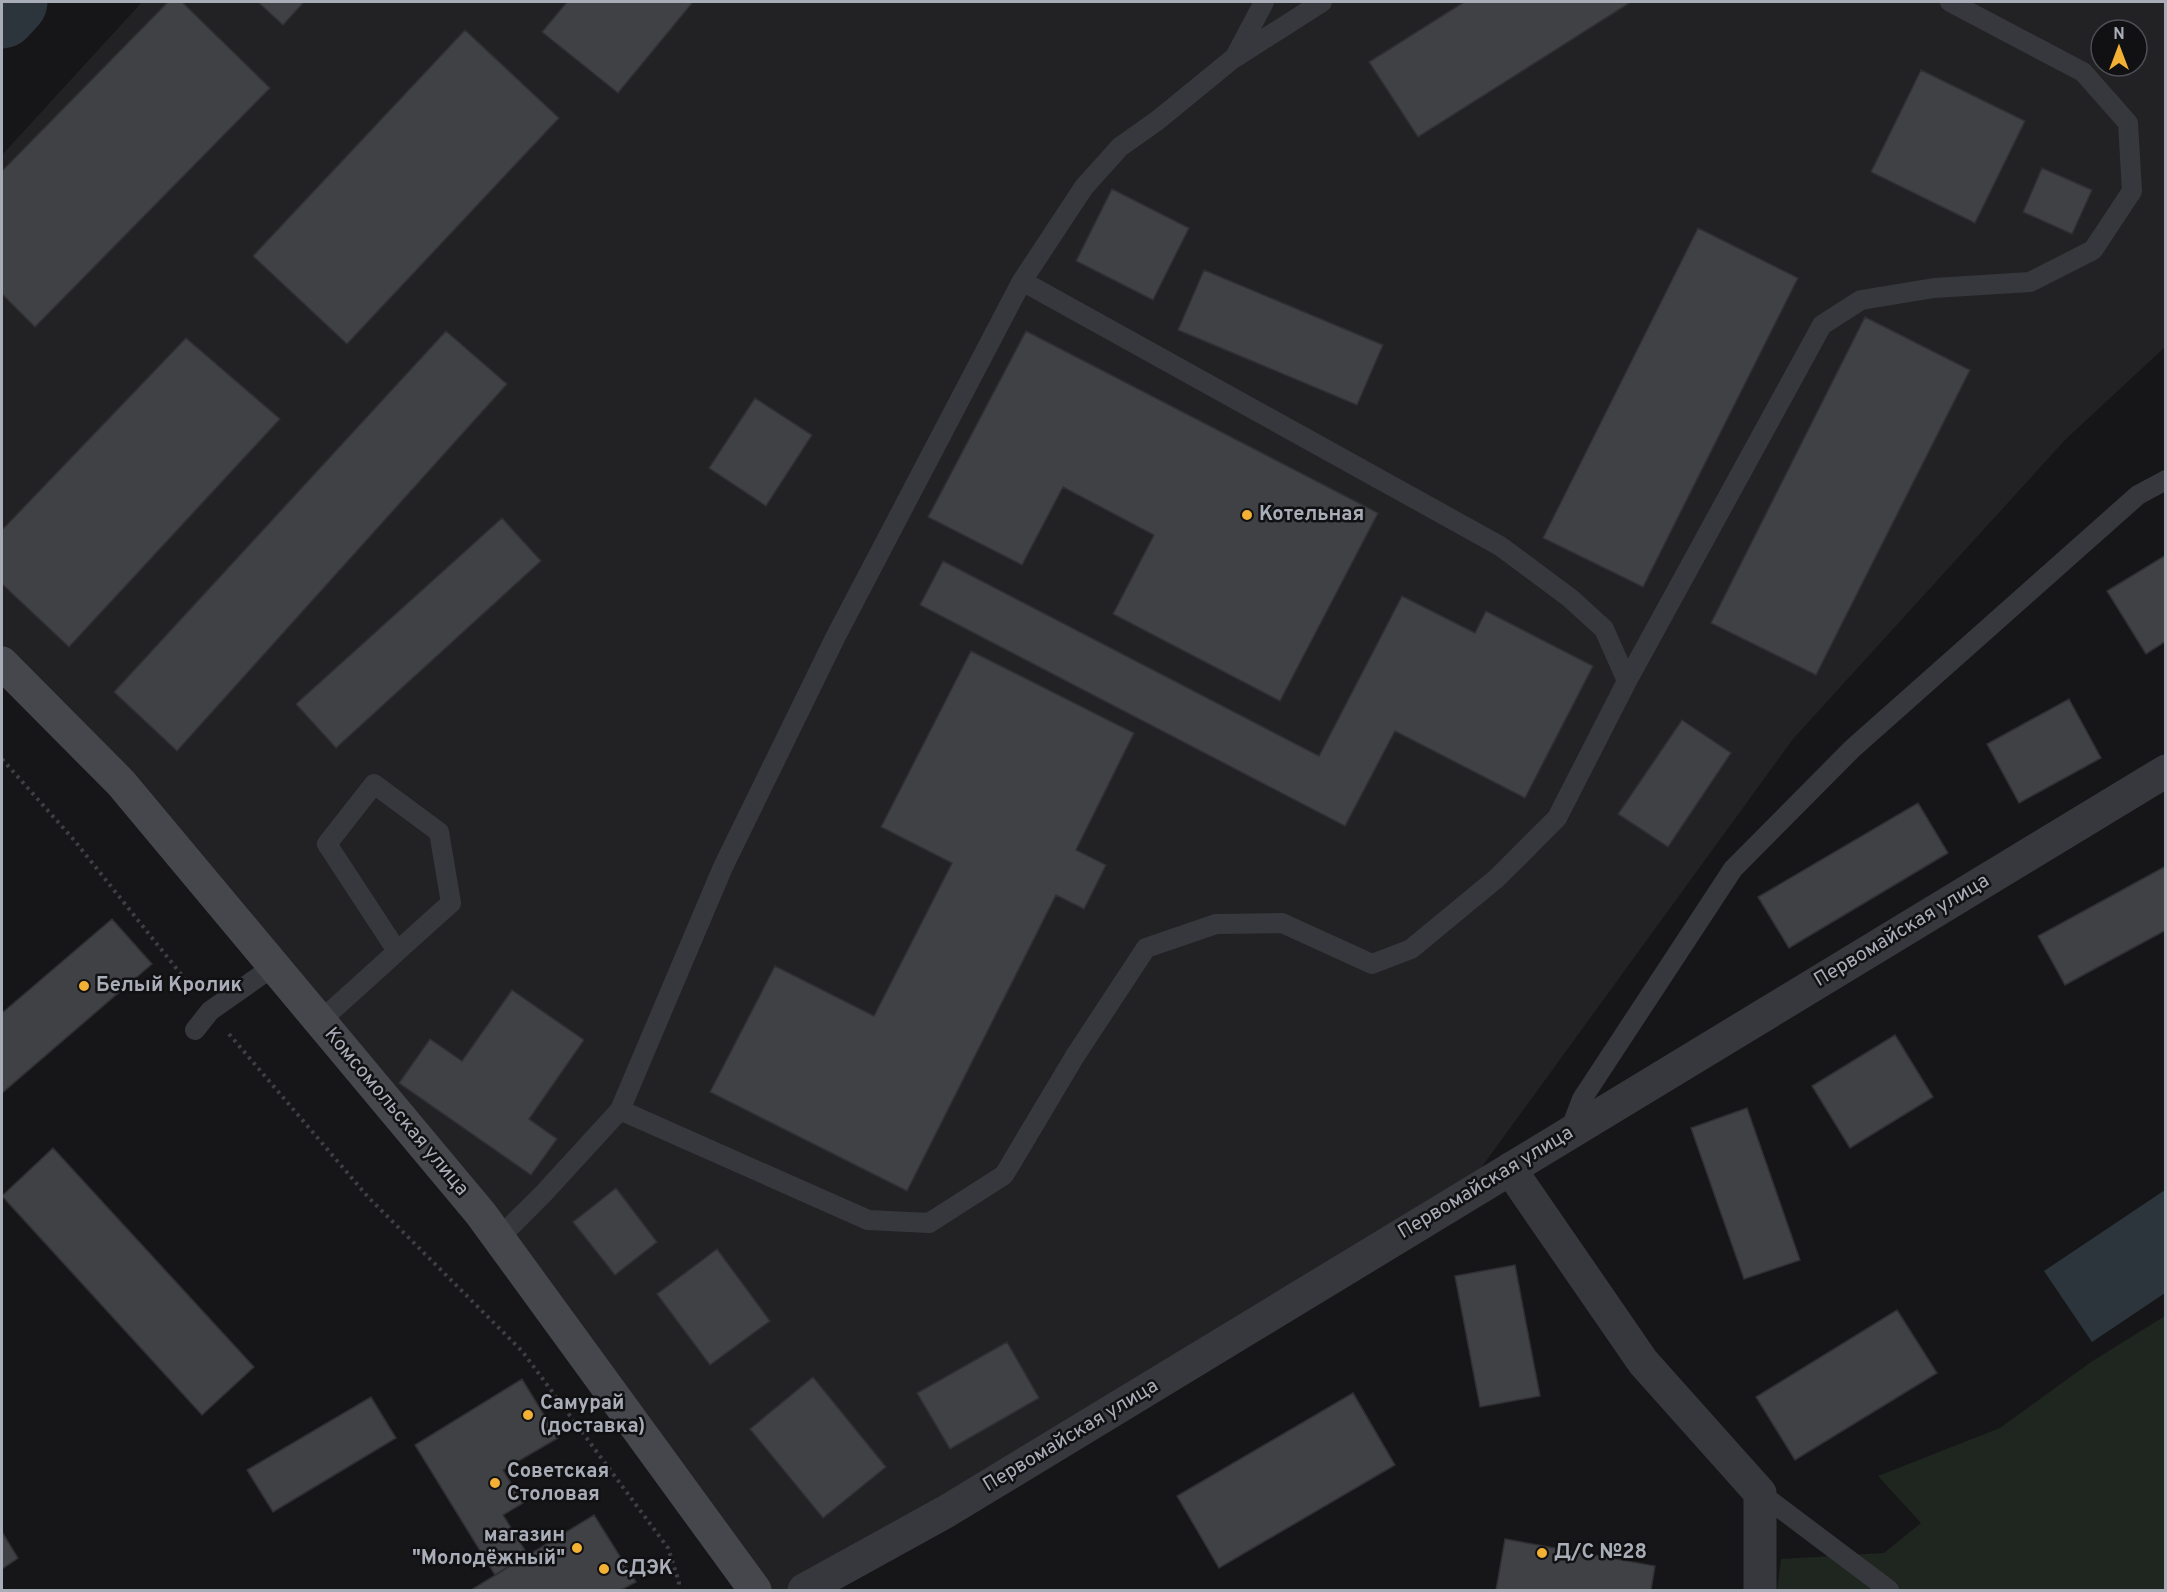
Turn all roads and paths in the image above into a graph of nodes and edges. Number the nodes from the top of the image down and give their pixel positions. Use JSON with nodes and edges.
{"nodes":[{"id":1,"x":1264,"y":2,"type":"edge"},
{"id":2,"x":1322,"y":2,"type":"edge"},
{"id":3,"x":1950,"y":2,"type":"edge"},
{"id":4,"x":1235,"y":57,"type":"junction"},
{"id":5,"x":1022,"y":280,"type":"junction"},
{"id":6,"x":2166,"y":480,"type":"edge"},
{"id":7,"x":2,"y":663,"type":"edge"},
{"id":8,"x":1627,"y":681,"type":"junction"},
{"id":9,"x":2,"y":759,"type":"edge"},
{"id":10,"x":2166,"y":771,"type":"edge"},
{"id":11,"x":397,"y":951,"type":"junction"},
{"id":12,"x":274,"y":966,"type":"junction"},
{"id":13,"x":210,"y":1011,"type":"junction"},
{"id":14,"x":320,"y":1021,"type":"junction"},
{"id":15,"x":195,"y":1030,"type":"dead end"},
{"id":16,"x":620,"y":1110,"type":"junction"},
{"id":17,"x":1569,"y":1133,"type":"junction"},
{"id":18,"x":1510,"y":1169,"type":"junction"},
{"id":19,"x":499,"y":1238,"type":"junction"},
{"id":20,"x":1760,"y":1493,"type":"junction"},
{"id":21,"x":678,"y":1590,"type":"edge"},
{"id":22,"x":755,"y":1590,"type":"edge"},
{"id":23,"x":804,"y":1590,"type":"edge"},
{"id":24,"x":1760,"y":1590,"type":"edge"},
{"id":25,"x":1890,"y":1590,"type":"edge"}],
"edges":[{"from":1,"to":4,"type":"lane"},
{"from":2,"to":4,"type":"lane"},
{"from":3,"to":8,"type":"lane"},
{"from":4,"to":5,"type":"lane"},
{"from":5,"to":8,"type":"lane"},
{"from":5,"to":16,"type":"lane"},
{"from":6,"to":17,"type":"lane"},
{"from":7,"to":12,"type":"main road","name":"Комсомольская улица"},
{"from":8,"to":16,"type":"lane"},
{"from":9,"to":13,"type":"path"},
{"from":10,"to":17,"type":"street","name":"Первомайская улица"},
{"from":11,"to":11,"type":"lane"},
{"from":11,"to":14,"type":"lane"},
{"from":12,"to":13,"type":"lane"},
{"from":12,"to":14,"type":"main road","name":"Комсомольская улица"},
{"from":13,"to":15,"type":"lane"},
{"from":13,"to":21,"type":"path"},
{"from":14,"to":19,"type":"main road","name":"Комсомольская улица"},
{"from":16,"to":19,"type":"lane"},
{"from":17,"to":18,"type":"street","name":"Первомайская улица"},
{"from":18,"to":20,"type":"street"},
{"from":18,"to":23,"type":"street","name":"Первомайская улица"},
{"from":19,"to":22,"type":"main road","name":"Комсомольская улица"},
{"from":20,"to":24,"type":"street"},
{"from":20,"to":25,"type":"lane"}]}
